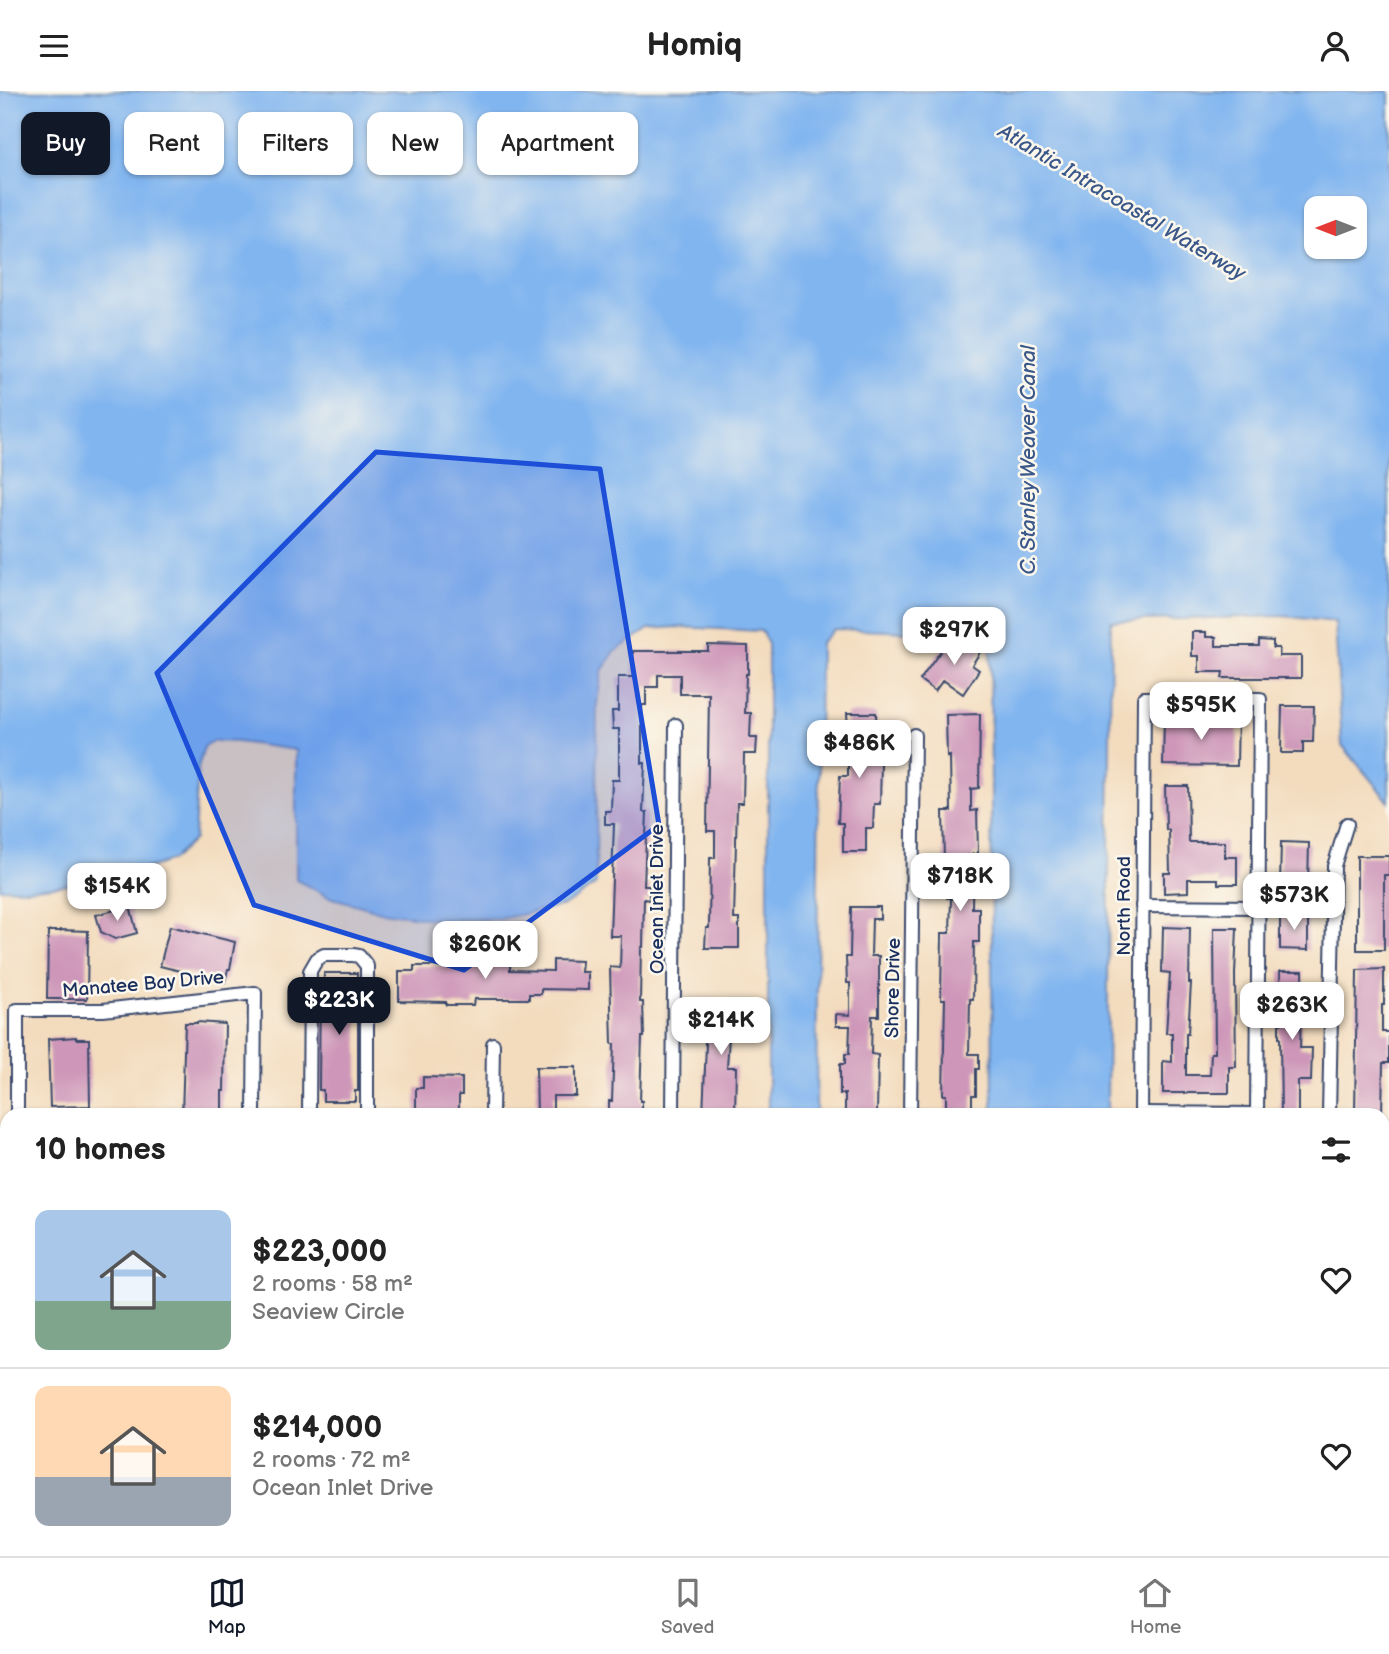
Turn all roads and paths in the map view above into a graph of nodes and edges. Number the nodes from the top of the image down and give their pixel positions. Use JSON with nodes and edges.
{"nodes":[{"id":1,"x":676,"y":725,"type":"dead end"},
{"id":2,"x":914,"y":735,"type":"dead end"},
{"id":3,"x":1347,"y":824,"type":"dead end"},
{"id":4,"x":1142,"y":906,"type":"junction"},
{"id":5,"x":1258,"y":907,"type":"junction"},
{"id":6,"x":493,"y":1044,"type":"dead end"},
{"id":7,"x":17,"y":1108,"type":"edge"},
{"id":8,"x":254,"y":1108,"type":"edge"},
{"id":9,"x":309,"y":1108,"type":"edge"},
{"id":10,"x":368,"y":1108,"type":"edge"},
{"id":11,"x":492,"y":1108,"type":"edge"},
{"id":12,"x":673,"y":1108,"type":"edge"},
{"id":13,"x":910,"y":1108,"type":"edge"},
{"id":14,"x":1140,"y":1108,"type":"edge"},
{"id":15,"x":1257,"y":1108,"type":"edge"},
{"id":16,"x":1329,"y":1108,"type":"edge"}],
"edges":[{"from":1,"to":12,"type":"street","name":"Ocean Inlet Drive"},
{"from":2,"to":13,"type":"street","name":"Shore Drive"},
{"from":3,"to":16,"type":"street"},
{"from":4,"to":5,"type":"street"},
{"from":4,"to":5,"type":"street","name":"North Road"},
{"from":4,"to":14,"type":"street","name":"North Road"},
{"from":5,"to":15,"type":"street"},
{"from":6,"to":11,"type":"street"},
{"from":7,"to":8,"type":"street","name":"Manatee Bay Drive"},
{"from":9,"to":10,"type":"street"}]}
